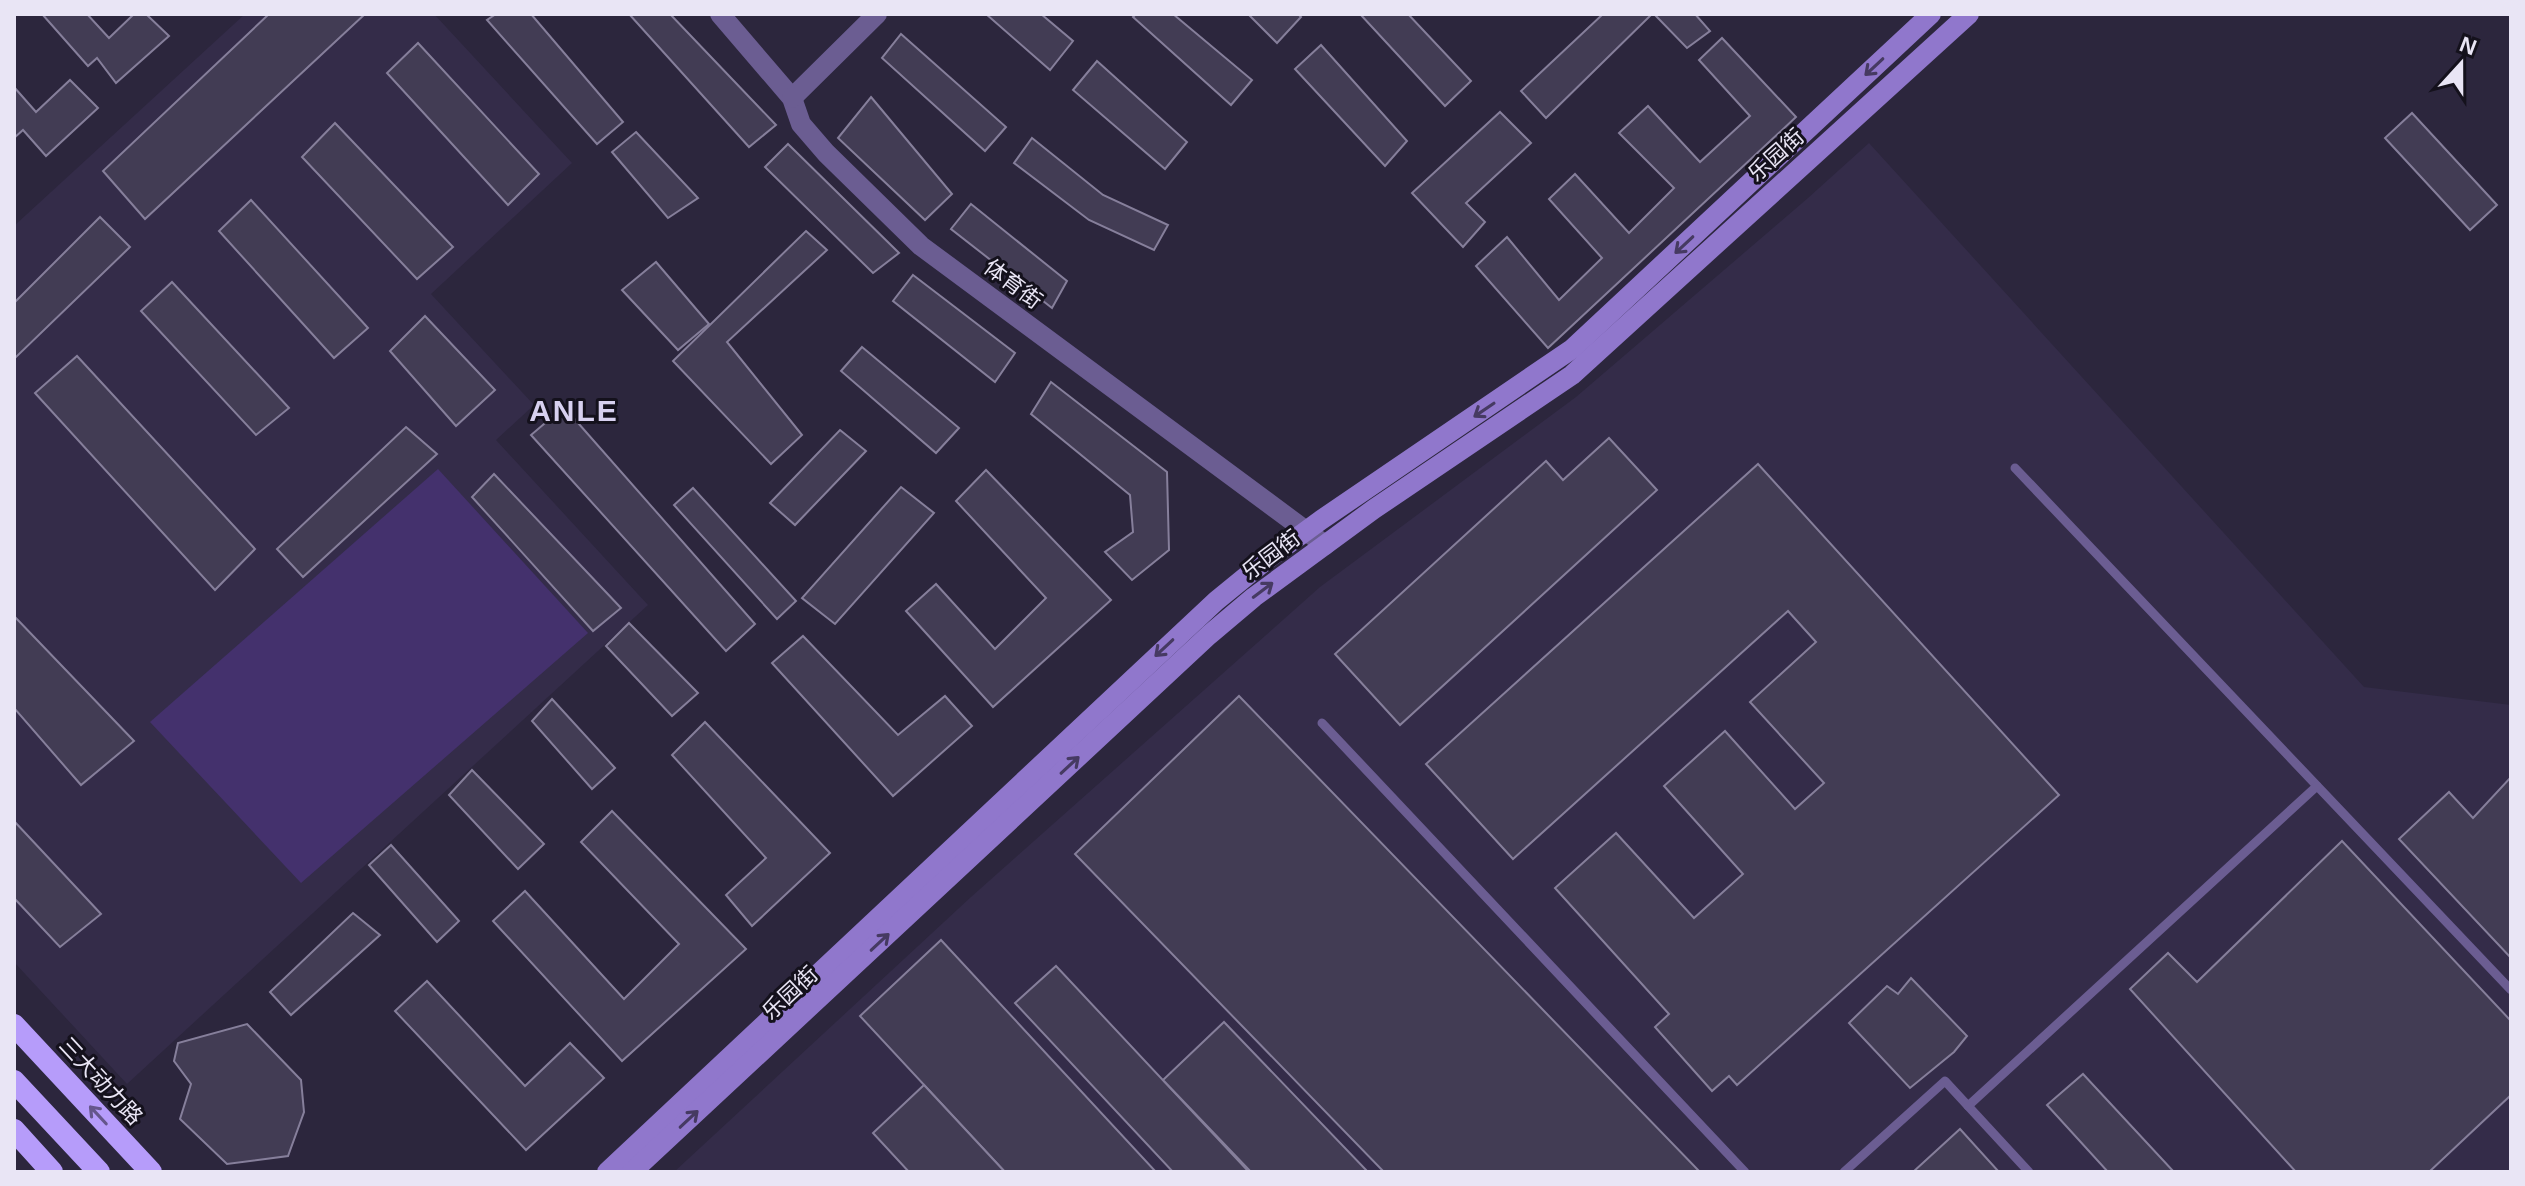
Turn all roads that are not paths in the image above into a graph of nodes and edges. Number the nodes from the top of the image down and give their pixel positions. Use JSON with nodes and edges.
{"nodes":[{"id":1,"x":720,"y":14,"type":"edge"},
{"id":2,"x":877,"y":14,"type":"edge"},
{"id":3,"x":1931,"y":14,"type":"edge"},
{"id":4,"x":1969,"y":14,"type":"edge"},
{"id":5,"x":792,"y":98,"type":"junction"},
{"id":6,"x":2015,"y":468,"type":"dead end"},
{"id":7,"x":1306,"y":531,"type":"junction"},
{"id":8,"x":1325,"y":545,"type":"junction"},
{"id":9,"x":1322,"y":723,"type":"dead end"},
{"id":10,"x":2317,"y":786,"type":"junction"},
{"id":11,"x":2511,"y":990,"type":"edge"},
{"id":12,"x":14,"y":1025,"type":"edge"},
{"id":13,"x":14,"y":1081,"type":"edge"},
{"id":14,"x":1968,"y":1106,"type":"junction"},
{"id":15,"x":14,"y":1130,"type":"edge"},
{"id":16,"x":52,"y":1172,"type":"edge"},
{"id":17,"x":99,"y":1172,"type":"edge"},
{"id":18,"x":151,"y":1172,"type":"edge"},
{"id":19,"x":607,"y":1172,"type":"edge"},
{"id":20,"x":632,"y":1172,"type":"edge"},
{"id":21,"x":1745,"y":1172,"type":"edge"},
{"id":22,"x":1844,"y":1172,"type":"edge"},
{"id":23,"x":2029,"y":1172,"type":"edge"}],
"edges":[{"from":1,"to":5,"type":"street","name":"体育街"},
{"from":2,"to":5,"type":"street"},
{"from":3,"to":7,"type":"main road","name":"乐园街","one_way":true},
{"from":4,"to":8,"type":"main road","name":"乐园街"},
{"from":5,"to":7,"type":"street","name":"体育街"},
{"from":6,"to":10,"type":"lane"},
{"from":7,"to":8,"type":"street","name":"体育街"},
{"from":7,"to":19,"type":"main road","name":"乐园街","one_way":true},
{"from":20,"to":8,"type":"main road","name":"乐园街","one_way":true},
{"from":9,"to":21,"type":"lane"},
{"from":10,"to":11,"type":"lane"},
{"from":10,"to":14,"type":"lane"},
{"from":18,"to":12,"type":"highway","name":"三大动力路","one_way":true},
{"from":13,"to":17,"type":"highway"},
{"from":14,"to":22,"type":"lane"},
{"from":14,"to":23,"type":"lane"},
{"from":15,"to":16,"type":"highway"}]}
